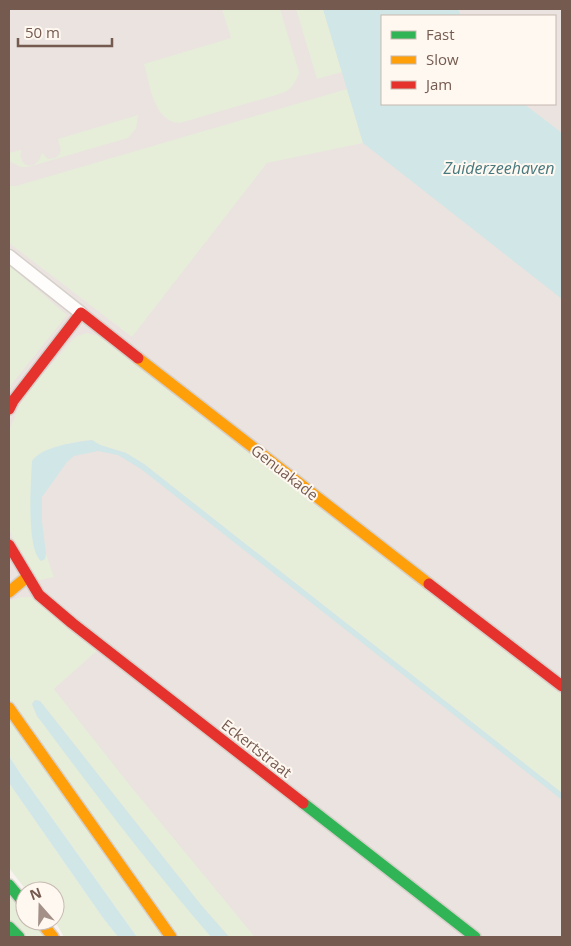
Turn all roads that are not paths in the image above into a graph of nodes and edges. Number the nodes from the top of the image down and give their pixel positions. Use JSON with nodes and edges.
{"nodes":[{"id":1,"x":9,"y":256,"type":"edge"},
{"id":2,"x":81,"y":313,"type":"junction"},
{"id":3,"x":9,"y":409,"type":"edge"},
{"id":4,"x":9,"y":545,"type":"edge"},
{"id":5,"x":27,"y":578,"type":"junction"},
{"id":6,"x":9,"y":592,"type":"edge"},
{"id":7,"x":562,"y":686,"type":"edge"},
{"id":8,"x":9,"y":708,"type":"edge"},
{"id":9,"x":9,"y":927,"type":"edge"},
{"id":10,"x":19,"y":937,"type":"edge"},
{"id":11,"x":171,"y":937,"type":"edge"},
{"id":12,"x":475,"y":937,"type":"edge"}],
"edges":[{"from":1,"to":2,"type":"street","name":"Genuakade"},
{"from":2,"to":3,"type":"main road"},
{"from":2,"to":7,"type":"main road","name":"Genuakade"},
{"from":4,"to":5,"type":"main road","name":"Eckertstraat"},
{"from":5,"to":6,"type":"main road"},
{"from":5,"to":12,"type":"main road","name":"Eckertstraat"},
{"from":8,"to":11,"type":"main road"},
{"from":9,"to":10,"type":"main road"}]}
